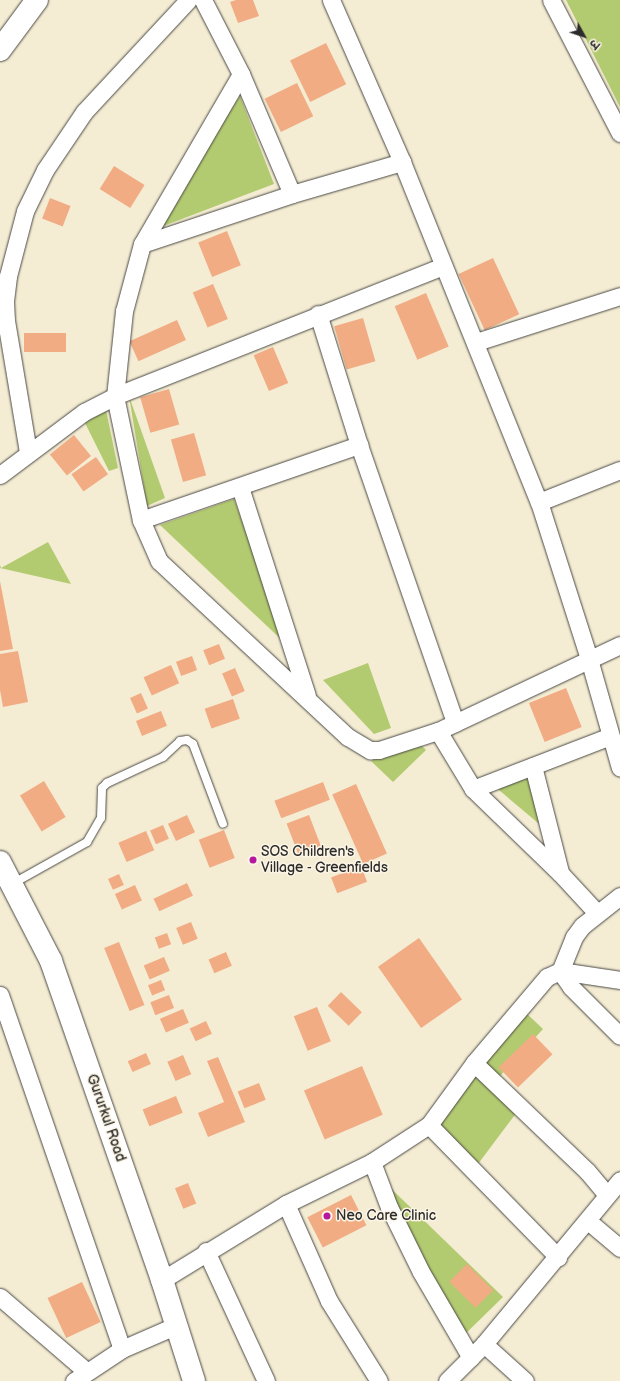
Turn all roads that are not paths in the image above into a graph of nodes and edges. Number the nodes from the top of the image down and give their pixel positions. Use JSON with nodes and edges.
{"nodes":[{"id":1,"x":37,"y":0,"type":"edge"},
{"id":2,"x":188,"y":0,"type":"edge"},
{"id":3,"x":203,"y":0,"type":"edge"},
{"id":4,"x":331,"y":0,"type":"edge"},
{"id":5,"x":551,"y":0,"type":"edge"},
{"id":6,"x":0,"y":50,"type":"edge"},
{"id":7,"x":241,"y":74,"type":"junction"},
{"id":8,"x":620,"y":133,"type":"edge"},
{"id":9,"x":402,"y":162,"type":"junction"},
{"id":10,"x":292,"y":194,"type":"junction"},
{"id":11,"x":142,"y":244,"type":"junction"},
{"id":12,"x":443,"y":266,"type":"junction"},
{"id":13,"x":620,"y":296,"type":"edge"},
{"id":14,"x":318,"y":314,"type":"junction"},
{"id":15,"x":476,"y":342,"type":"junction"},
{"id":16,"x":115,"y":396,"type":"junction"},
{"id":17,"x":359,"y":445,"type":"junction"},
{"id":18,"x":28,"y":452,"type":"junction"},
{"id":19,"x":620,"y":470,"type":"edge"},
{"id":20,"x":0,"y":475,"type":"edge"},
{"id":21,"x":240,"y":487,"type":"junction"},
{"id":22,"x":539,"y":502,"type":"junction"},
{"id":23,"x":141,"y":520,"type":"junction"},
{"id":24,"x":620,"y":645,"type":"edge"},
{"id":25,"x":589,"y":659,"type":"junction"},
{"id":26,"x":307,"y":696,"type":"junction"},
{"id":27,"x":455,"y":723,"type":"junction"},
{"id":28,"x":438,"y":731,"type":"junction"},
{"id":29,"x":610,"y":736,"type":"junction"},
{"id":30,"x":532,"y":766,"type":"junction"},
{"id":31,"x":620,"y":768,"type":"edge"},
{"id":32,"x":473,"y":789,"type":"junction"},
{"id":33,"x":223,"y":824,"type":"dead end"},
{"id":34,"x":0,"y":862,"type":"edge"},
{"id":35,"x":560,"y":873,"type":"junction"},
{"id":36,"x":11,"y":884,"type":"junction"},
{"id":37,"x":620,"y":896,"type":"edge"},
{"id":38,"x":597,"y":912,"type":"junction"},
{"id":39,"x":560,"y":971,"type":"junction"},
{"id":40,"x":620,"y":980,"type":"edge"},
{"id":41,"x":0,"y":995,"type":"edge"},
{"id":42,"x":620,"y":1036,"type":"edge"},
{"id":43,"x":474,"y":1063,"type":"junction"},
{"id":44,"x":429,"y":1125,"type":"junction"},
{"id":45,"x":372,"y":1162,"type":"junction"},
{"id":46,"x":620,"y":1180,"type":"edge"},
{"id":47,"x":607,"y":1195,"type":"junction"},
{"id":48,"x":286,"y":1204,"type":"junction"},
{"id":49,"x":588,"y":1221,"type":"junction"},
{"id":50,"x":620,"y":1248,"type":"edge"},
{"id":51,"x":206,"y":1251,"type":"junction"},
{"id":52,"x":558,"y":1257,"type":"junction"},
{"id":53,"x":162,"y":1280,"type":"junction"},
{"id":54,"x":0,"y":1297,"type":"edge"},
{"id":55,"x":175,"y":1326,"type":"junction"},
{"id":56,"x":484,"y":1344,"type":"junction"},
{"id":57,"x":122,"y":1349,"type":"junction"},
{"id":58,"x":471,"y":1358,"type":"junction"},
{"id":59,"x":80,"y":1376,"type":"edge"},
{"id":60,"x":194,"y":1381,"type":"edge"},
{"id":61,"x":266,"y":1381,"type":"edge"},
{"id":62,"x":379,"y":1381,"type":"edge"},
{"id":63,"x":448,"y":1381,"type":"edge"},
{"id":64,"x":525,"y":1381,"type":"edge"}],
"edges":[{"from":1,"to":6,"type":"street"},
{"from":2,"to":18,"type":"street"},
{"from":3,"to":7,"type":"street"},
{"from":4,"to":9,"type":"street"},
{"from":5,"to":8,"type":"street"},
{"from":7,"to":10,"type":"street"},
{"from":7,"to":11,"type":"street"},
{"from":9,"to":10,"type":"street"},
{"from":9,"to":12,"type":"street"},
{"from":10,"to":11,"type":"street"},
{"from":11,"to":16,"type":"street"},
{"from":12,"to":14,"type":"street"},
{"from":12,"to":15,"type":"street"},
{"from":13,"to":15,"type":"street"},
{"from":14,"to":16,"type":"street"},
{"from":14,"to":17,"type":"street"},
{"from":15,"to":22,"type":"street"},
{"from":16,"to":18,"type":"street"},
{"from":16,"to":23,"type":"street"},
{"from":17,"to":21,"type":"street"},
{"from":17,"to":27,"type":"street"},
{"from":18,"to":20,"type":"street"},
{"from":19,"to":22,"type":"street"},
{"from":21,"to":23,"type":"street"},
{"from":21,"to":26,"type":"street"},
{"from":22,"to":25,"type":"street"},
{"from":23,"to":26,"type":"street"},
{"from":24,"to":25,"type":"street"},
{"from":25,"to":27,"type":"street"},
{"from":25,"to":29,"type":"street"},
{"from":26,"to":28,"type":"street"},
{"from":27,"to":28,"type":"street"},
{"from":28,"to":32,"type":"street"},
{"from":29,"to":30,"type":"street"},
{"from":29,"to":31,"type":"street"},
{"from":30,"to":32,"type":"street"},
{"from":30,"to":35,"type":"street"},
{"from":32,"to":35,"type":"street"},
{"from":33,"to":36,"type":"lane"},
{"from":34,"to":36,"type":"street","name":"Gururkul Road"},
{"from":35,"to":38,"type":"street"},
{"from":36,"to":53,"type":"street","name":"Gururkul Road"},
{"from":37,"to":38,"type":"street"},
{"from":38,"to":39,"type":"street"},
{"from":39,"to":40,"type":"street"},
{"from":39,"to":42,"type":"street"},
{"from":39,"to":43,"type":"street"},
{"from":41,"to":57,"type":"street"},
{"from":43,"to":44,"type":"street"},
{"from":43,"to":47,"type":"street"},
{"from":44,"to":45,"type":"street"},
{"from":44,"to":52,"type":"street"},
{"from":45,"to":48,"type":"street"},
{"from":45,"to":58,"type":"street"},
{"from":46,"to":47,"type":"street"},
{"from":47,"to":49,"type":"street"},
{"from":48,"to":51,"type":"street"},
{"from":48,"to":62,"type":"street"},
{"from":49,"to":50,"type":"street"},
{"from":49,"to":52,"type":"street"},
{"from":51,"to":53,"type":"street"},
{"from":51,"to":61,"type":"street"},
{"from":52,"to":56,"type":"street"},
{"from":53,"to":55,"type":"street","name":"Gururkul Road"},
{"from":54,"to":59,"type":"street"},
{"from":55,"to":57,"type":"street"},
{"from":55,"to":60,"type":"street","name":"Gururkul Road"},
{"from":56,"to":58,"type":"street"},
{"from":56,"to":64,"type":"street"},
{"from":57,"to":59,"type":"street"},
{"from":58,"to":63,"type":"street"}]}
